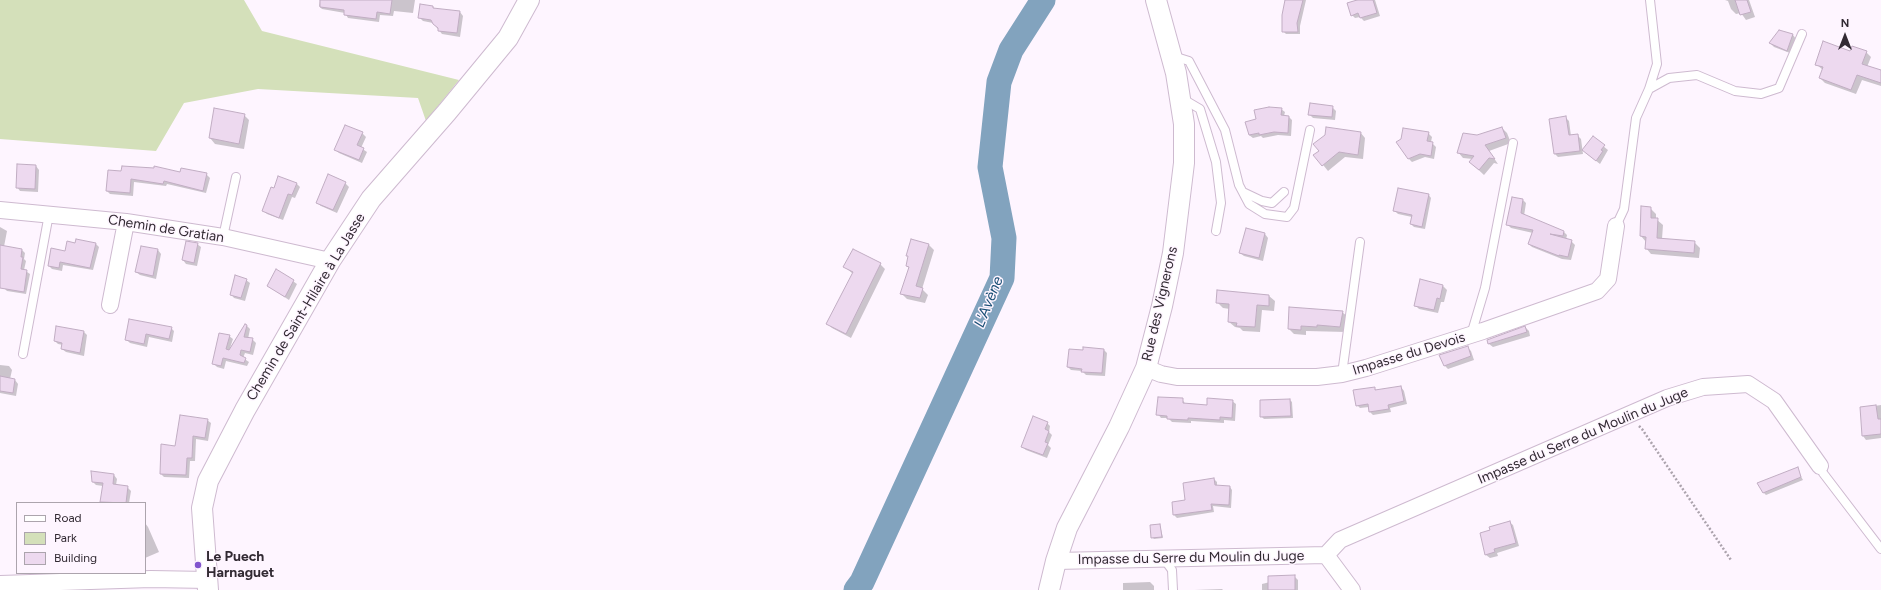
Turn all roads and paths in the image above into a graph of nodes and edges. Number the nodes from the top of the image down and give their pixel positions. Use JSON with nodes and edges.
{"nodes":[{"id":1,"x":529,"y":0,"type":"edge"},
{"id":2,"x":1156,"y":0,"type":"edge"},
{"id":3,"x":1650,"y":0,"type":"edge"},
{"id":4,"x":1802,"y":34,"type":"dead end"},
{"id":5,"x":1171,"y":55,"type":"junction"},
{"id":6,"x":1649,"y":89,"type":"junction"},
{"id":7,"x":1180,"y":97,"type":"junction"},
{"id":8,"x":1310,"y":130,"type":"dead end"},
{"id":9,"x":1513,"y":143,"type":"dead end"},
{"id":10,"x":236,"y":177,"type":"dead end"},
{"id":11,"x":1243,"y":192,"type":"junction"},
{"id":12,"x":1284,"y":192,"type":"dead end"},
{"id":13,"x":0,"y":210,"type":"edge"},
{"id":14,"x":49,"y":214,"type":"junction"},
{"id":15,"x":126,"y":222,"type":"junction"},
{"id":16,"x":1616,"y":226,"type":"joint"},
{"id":17,"x":1216,"y":231,"type":"dead end"},
{"id":18,"x":223,"y":237,"type":"junction"},
{"id":19,"x":1360,"y":242,"type":"dead end"},
{"id":20,"x":330,"y":261,"type":"junction"},
{"id":21,"x":110,"y":305,"type":"dead end"},
{"id":22,"x":1471,"y":335,"type":"junction"},
{"id":23,"x":23,"y":354,"type":"dead end"},
{"id":24,"x":1146,"y":368,"type":"junction"},
{"id":25,"x":1342,"y":374,"type":"junction"},
{"id":26,"x":1625,"y":416,"type":"junction"},
{"id":27,"x":1820,"y":466,"type":"joint"},
{"id":28,"x":1881,"y":549,"type":"edge"},
{"id":29,"x":1326,"y":555,"type":"junction"},
{"id":30,"x":1164,"y":558,"type":"junction"},
{"id":31,"x":1731,"y":560,"type":"dead end"},
{"id":32,"x":1056,"y":561,"type":"junction"},
{"id":33,"x":0,"y":584,"type":"edge"},
{"id":34,"x":208,"y":585,"type":"edge"},
{"id":35,"x":1048,"y":590,"type":"edge"},
{"id":36,"x":1173,"y":590,"type":"edge"},
{"id":37,"x":1352,"y":590,"type":"edge"}],
"edges":[{"from":1,"to":20,"type":"street","name":"Chemin de Saint-Hilaire à La Jasse"},
{"from":2,"to":5,"type":"street","name":"Rue des Vignerons"},
{"from":3,"to":6,"type":"lane"},
{"from":4,"to":6,"type":"lane"},
{"from":5,"to":7,"type":"street","name":"Rue des Vignerons"},
{"from":5,"to":11,"type":"lane"},
{"from":6,"to":16,"type":"lane"},
{"from":7,"to":17,"type":"lane"},
{"from":7,"to":24,"type":"street","name":"Rue des Vignerons"},
{"from":8,"to":11,"type":"lane"},
{"from":9,"to":22,"type":"lane"},
{"from":10,"to":18,"type":"lane"},
{"from":11,"to":12,"type":"lane"},
{"from":13,"to":14,"type":"street","name":"Chemin de Gratian"},
{"from":14,"to":15,"type":"street","name":"Chemin de Gratian"},
{"from":14,"to":23,"type":"lane"},
{"from":15,"to":18,"type":"street","name":"Chemin de Gratian"},
{"from":15,"to":21,"type":"street"},
{"from":16,"to":22,"type":"street","name":"Impasse du Devois"},
{"from":18,"to":20,"type":"street","name":"Chemin de Gratian"},
{"from":19,"to":25,"type":"lane"},
{"from":20,"to":34,"type":"street","name":"Chemin de Saint-Hilaire à La Jasse"},
{"from":22,"to":25,"type":"street","name":"Impasse du Devois"},
{"from":24,"to":25,"type":"street","name":"Impasse du Devois"},
{"from":24,"to":32,"type":"street","name":"Rue des Vignerons"},
{"from":26,"to":27,"type":"street","name":"Impasse du Serre du Moulin du Juge"},
{"from":26,"to":29,"type":"street","name":"Impasse du Serre du Moulin du Juge"},
{"from":26,"to":31,"type":"path"},
{"from":27,"to":28,"type":"lane"},
{"from":29,"to":30,"type":"street","name":"Impasse du Serre du Moulin du Juge"},
{"from":29,"to":37,"type":"street"},
{"from":30,"to":32,"type":"street","name":"Impasse du Serre du Moulin du Juge"},
{"from":30,"to":36,"type":"lane"},
{"from":32,"to":35,"type":"street","name":"Rue des Vignerons"},
{"from":33,"to":34,"type":"street"}]}
